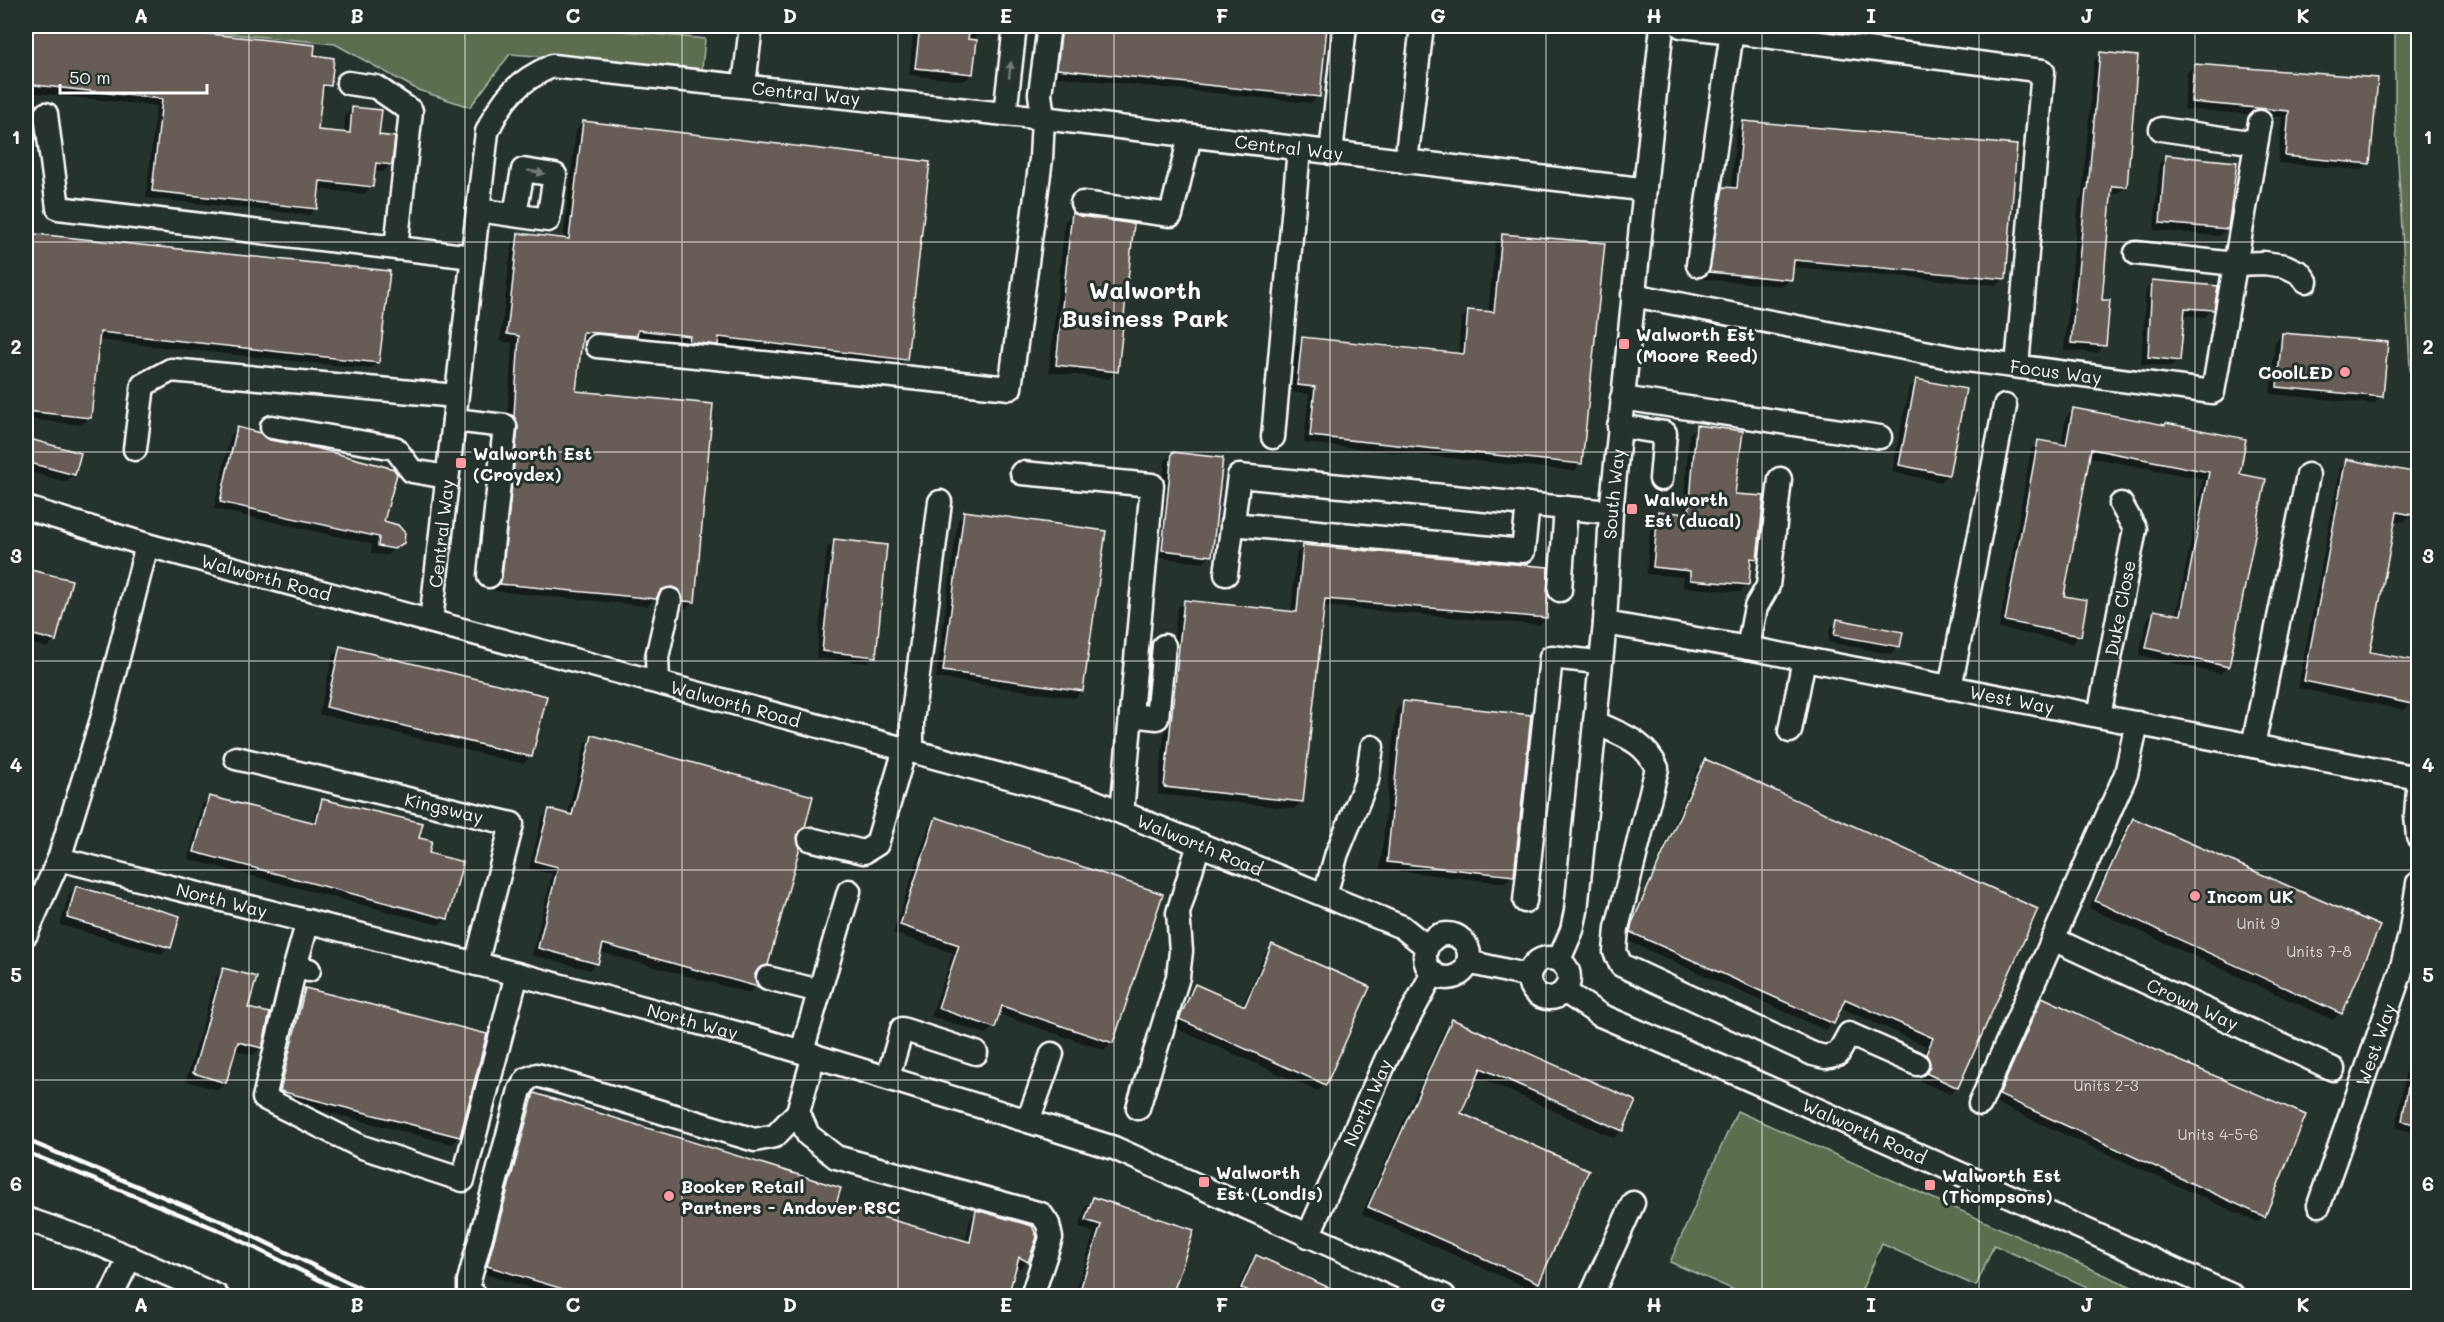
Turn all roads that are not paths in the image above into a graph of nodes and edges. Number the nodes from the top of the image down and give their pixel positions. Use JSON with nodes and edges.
{"nodes":[{"id":1,"x":751,"y":26,"type":"edge"},
{"id":2,"x":1015,"y":26,"type":"edge"},
{"id":3,"x":1049,"y":26,"type":"edge"},
{"id":4,"x":1346,"y":26,"type":"edge"},
{"id":5,"x":1422,"y":26,"type":"edge"},
{"id":6,"x":1662,"y":26,"type":"edge"},
{"id":7,"x":1681,"y":26,"type":"edge"},
{"id":8,"x":1737,"y":29,"type":"edge"},
{"id":9,"x":348,"y":83,"type":"dead end"},
{"id":10,"x":744,"y":85,"type":"junction"},
{"id":11,"x":45,"y":114,"type":"dead end"},
{"id":12,"x":1005,"y":114,"type":"junction"},
{"id":13,"x":1043,"y":118,"type":"junction"},
{"id":14,"x":2161,"y":129,"type":"dead end"},
{"id":15,"x":1190,"y":136,"type":"junction"},
{"id":16,"x":1299,"y":149,"type":"junction"},
{"id":17,"x":1330,"y":153,"type":"junction"},
{"id":18,"x":1406,"y":162,"type":"junction"},
{"id":19,"x":1644,"y":192,"type":"junction"},
{"id":20,"x":1082,"y":202,"type":"dead end"},
{"id":21,"x":478,"y":210,"type":"junction"},
{"id":22,"x":515,"y":214,"type":"dead end"},
{"id":23,"x":396,"y":248,"type":"junction"},
{"id":24,"x":2136,"y":252,"type":"dead end"},
{"id":25,"x":473,"y":257,"type":"junction"},
{"id":26,"x":2235,"y":264,"type":"junction"},
{"id":27,"x":1698,"y":265,"type":"dead end"},
{"id":28,"x":2306,"y":281,"type":"dead end"},
{"id":29,"x":1633,"y":295,"type":"junction"},
{"id":30,"x":597,"y":346,"type":"dead end"},
{"id":31,"x":2017,"y":366,"type":"junction"},
{"id":32,"x":456,"y":396,"type":"junction"},
{"id":33,"x":1622,"y":398,"type":"junction"},
{"id":34,"x":2005,"y":406,"type":"dead end"},
{"id":35,"x":454,"y":420,"type":"junction"},
{"id":36,"x":1619,"y":426,"type":"junction"},
{"id":37,"x":272,"y":427,"type":"dead end"},
{"id":38,"x":1273,"y":437,"type":"dead end"},
{"id":39,"x":1880,"y":437,"type":"dead end"},
{"id":40,"x":135,"y":449,"type":"dead end"},
{"id":41,"x":1022,"y":473,"type":"dead end"},
{"id":42,"x":2308,"y":475,"type":"dead end"},
{"id":43,"x":447,"y":477,"type":"junction"},
{"id":44,"x":1661,"y":479,"type":"dead end"},
{"id":45,"x":1780,"y":479,"type":"dead end"},
{"id":46,"x":940,"y":501,"type":"dead end"},
{"id":47,"x":1528,"y":504,"type":"junction"},
{"id":48,"x":2121,"y":504,"type":"dead end"},
{"id":49,"x":26,"y":508,"type":"edge"},
{"id":50,"x":1566,"y":508,"type":"junction"},
{"id":51,"x":1611,"y":512,"type":"junction"},
{"id":52,"x":1232,"y":524,"type":"junction"},
{"id":53,"x":147,"y":545,"type":"junction"},
{"id":54,"x":1226,"y":574,"type":"dead end"},
{"id":55,"x":489,"y":576,"type":"dead end"},
{"id":56,"x":1560,"y":590,"type":"dead end"},
{"id":57,"x":670,"y":600,"type":"dead end"},
{"id":58,"x":431,"y":621,"type":"junction"},
{"id":59,"x":1605,"y":623,"type":"junction"},
{"id":60,"x":1164,"y":646,"type":"dead end"},
{"id":61,"x":1748,"y":648,"type":"junction"},
{"id":62,"x":1804,"y":659,"type":"junction"},
{"id":63,"x":1588,"y":661,"type":"dead end"},
{"id":64,"x":658,"y":682,"type":"junction"},
{"id":65,"x":1950,"y":688,"type":"junction"},
{"id":66,"x":1131,"y":715,"type":"junction"},
{"id":67,"x":2099,"y":716,"type":"junction"},
{"id":68,"x":1595,"y":722,"type":"junction"},
{"id":69,"x":2137,"y":723,"type":"junction"},
{"id":70,"x":1790,"y":730,"type":"dead end"},
{"id":71,"x":2253,"y":746,"type":"junction"},
{"id":72,"x":1372,"y":747,"type":"dead end"},
{"id":73,"x":908,"y":750,"type":"junction"},
{"id":74,"x":236,"y":758,"type":"dead end"},
{"id":75,"x":2418,"y":778,"type":"edge"},
{"id":76,"x":2418,"y":790,"type":"edge"},
{"id":77,"x":1122,"y":812,"type":"junction"},
{"id":78,"x":2418,"y":837,"type":"edge"},
{"id":79,"x":810,"y":838,"type":"dead end"},
{"id":80,"x":1199,"y":844,"type":"junction"},
{"id":81,"x":59,"y":859,"type":"junction"},
{"id":82,"x":2418,"y":883,"type":"edge"},
{"id":83,"x":849,"y":891,"type":"dead end"},
{"id":84,"x":1325,"y":895,"type":"junction"},
{"id":85,"x":1525,"y":901,"type":"dead end"},
{"id":86,"x":31,"y":907,"type":"edge"},
{"id":87,"x":308,"y":921,"type":"junction"},
{"id":88,"x":26,"y":934,"type":"edge"},
{"id":89,"x":2053,"y":939,"type":"junction"},
{"id":90,"x":1427,"y":947,"type":"junction"},
{"id":91,"x":1559,"y":960,"type":"junction"},
{"id":92,"x":1468,"y":962,"type":"junction"},
{"id":93,"x":476,"y":964,"type":"junction"},
{"id":94,"x":1433,"y":973,"type":"junction"},
{"id":95,"x":517,"y":974,"type":"junction"},
{"id":96,"x":1529,"y":976,"type":"junction"},
{"id":97,"x":768,"y":978,"type":"dead end"},
{"id":98,"x":819,"y":991,"type":"junction"},
{"id":99,"x":1564,"y":991,"type":"junction"},
{"id":100,"x":808,"y":1053,"type":"junction"},
{"id":101,"x":975,"y":1053,"type":"dead end"},
{"id":102,"x":1052,"y":1054,"type":"dead end"},
{"id":103,"x":1917,"y":1064,"type":"dead end"},
{"id":104,"x":2333,"y":1069,"type":"dead end"},
{"id":105,"x":888,"y":1077,"type":"junction"},
{"id":106,"x":1980,"y":1104,"type":"dead end"},
{"id":107,"x":1138,"y":1108,"type":"dead end"},
{"id":108,"x":798,"y":1112,"type":"junction"},
{"id":109,"x":1028,"y":1121,"type":"junction"},
{"id":110,"x":1633,"y":1203,"type":"dead end"},
{"id":111,"x":2319,"y":1205,"type":"dead end"},
{"id":112,"x":26,"y":1219,"type":"edge"},
{"id":113,"x":1308,"y":1236,"type":"junction"},
{"id":114,"x":130,"y":1257,"type":"junction"},
{"id":115,"x":111,"y":1296,"type":"edge"},
{"id":116,"x":217,"y":1296,"type":"edge"},
{"id":117,"x":476,"y":1296,"type":"edge"},
{"id":118,"x":1032,"y":1296,"type":"edge"},
{"id":119,"x":1444,"y":1296,"type":"edge"},
{"id":120,"x":1591,"y":1296,"type":"edge"},
{"id":121,"x":2233,"y":1296,"type":"edge"}],
"edges":[{"from":1,"to":10,"type":"street"},
{"from":12,"to":2,"type":"street","one_way":true},
{"from":3,"to":13,"type":"street"},
{"from":4,"to":17,"type":"street"},
{"from":5,"to":18,"type":"street"},
{"from":6,"to":19,"type":"street","name":"South Way"},
{"from":7,"to":8,"type":"street"},
{"from":8,"to":27,"type":"street"},
{"from":8,"to":31,"type":"street"},
{"from":9,"to":23,"type":"street"},
{"from":10,"to":12,"type":"street","name":"Central Way"},
{"from":10,"to":21,"type":"street","name":"Central Way"},
{"from":11,"to":23,"type":"street"},
{"from":12,"to":13,"type":"street","name":"Central Way"},
{"from":13,"to":15,"type":"street","name":"Central Way"},
{"from":13,"to":30,"type":"street"},
{"from":14,"to":26,"type":"street","name":"Focus Way"},
{"from":15,"to":16,"type":"street","name":"Central Way"},
{"from":15,"to":20,"type":"street"},
{"from":16,"to":17,"type":"street","name":"Central Way"},
{"from":16,"to":38,"type":"street"},
{"from":17,"to":18,"type":"street","name":"Central Way"},
{"from":18,"to":19,"type":"street","name":"Central Way"},
{"from":19,"to":29,"type":"street","name":"South Way"},
{"from":21,"to":22,"type":"street"},
{"from":21,"to":25,"type":"street","name":"Central Way"},
{"from":23,"to":25,"type":"street"},
{"from":24,"to":26,"type":"street"},
{"from":25,"to":32,"type":"street","name":"Central Way"},
{"from":26,"to":28,"type":"street"},
{"from":26,"to":31,"type":"street","name":"Focus Way"},
{"from":29,"to":31,"type":"street","name":"Focus Way"},
{"from":29,"to":33,"type":"street","name":"South Way"},
{"from":32,"to":35,"type":"street","name":"Central Way"},
{"from":32,"to":40,"type":"street"},
{"from":33,"to":36,"type":"street","name":"South Way"},
{"from":33,"to":39,"type":"street"},
{"from":34,"to":65,"type":"street"},
{"from":35,"to":43,"type":"street","name":"Central Way"},
{"from":35,"to":55,"type":"street"},
{"from":36,"to":44,"type":"street"},
{"from":36,"to":51,"type":"street","name":"South Way"},
{"from":37,"to":43,"type":"street"},
{"from":41,"to":66,"type":"street"},
{"from":42,"to":71,"type":"street"},
{"from":43,"to":58,"type":"street","name":"Central Way"},
{"from":45,"to":61,"type":"street"},
{"from":46,"to":73,"type":"street"},
{"from":47,"to":50,"type":"street"},
{"from":47,"to":52,"type":"street"},
{"from":47,"to":52,"type":"street"},
{"from":48,"to":67,"type":"street","name":"Duke Close"},
{"from":49,"to":53,"type":"street","name":"Walworth Road"},
{"from":50,"to":51,"type":"street"},
{"from":50,"to":56,"type":"street"},
{"from":51,"to":59,"type":"street","name":"South Way"},
{"from":52,"to":54,"type":"street"},
{"from":53,"to":58,"type":"street","name":"Walworth Road"},
{"from":53,"to":81,"type":"street"},
{"from":57,"to":64,"type":"street"},
{"from":58,"to":64,"type":"street","name":"Walworth Road"},
{"from":59,"to":61,"type":"street","name":"West Way"},
{"from":59,"to":68,"type":"street","name":"South Way"},
{"from":60,"to":66,"type":"street"},
{"from":61,"to":62,"type":"street","name":"West Way"},
{"from":62,"to":65,"type":"street","name":"West Way"},
{"from":62,"to":70,"type":"street"},
{"from":63,"to":85,"type":"street"},
{"from":64,"to":73,"type":"street","name":"Walworth Road"},
{"from":65,"to":67,"type":"street","name":"West Way"},
{"from":66,"to":77,"type":"street"},
{"from":67,"to":69,"type":"street","name":"West Way"},
{"from":68,"to":91,"type":"street","name":"South Way"},
{"from":68,"to":103,"type":"street"},
{"from":69,"to":71,"type":"street","name":"West Way"},
{"from":69,"to":89,"type":"street"},
{"from":71,"to":75,"type":"street","name":"West Way"},
{"from":72,"to":84,"type":"street"},
{"from":73,"to":77,"type":"street","name":"Walworth Road"},
{"from":73,"to":79,"type":"street"},
{"from":74,"to":93,"type":"street","name":"Kingsway"},
{"from":76,"to":78,"type":"street"},
{"from":77,"to":80,"type":"street","name":"Walworth Road"},
{"from":80,"to":84,"type":"street","name":"Walworth Road"},
{"from":80,"to":107,"type":"street"},
{"from":81,"to":86,"type":"street"},
{"from":81,"to":87,"type":"street","name":"North Way"},
{"from":82,"to":111,"type":"street","name":"West Way"},
{"from":83,"to":98,"type":"street"},
{"from":84,"to":90,"type":"street","name":"Walworth Road"},
{"from":86,"to":88,"type":"street"},
{"from":87,"to":93,"type":"street","name":"North Way"},
{"from":87,"to":95,"type":"street"},
{"from":89,"to":104,"type":"street","name":"Crown Way"},
{"from":89,"to":106,"type":"street"},
{"from":90,"to":92,"type":"street"},
{"from":90,"to":94,"type":"street"},
{"from":91,"to":96,"type":"street"},
{"from":91,"to":99,"type":"street"},
{"from":92,"to":94,"type":"street"},
{"from":92,"to":96,"type":"street"},
{"from":93,"to":95,"type":"street","name":"North Way"},
{"from":94,"to":113,"type":"street","name":"North Way"},
{"from":95,"to":100,"type":"street","name":"North Way"},
{"from":96,"to":99,"type":"street"},
{"from":97,"to":98,"type":"street"},
{"from":98,"to":100,"type":"street"},
{"from":99,"to":121,"type":"street","name":"Walworth Road"},
{"from":100,"to":105,"type":"street","name":"North Way"},
{"from":100,"to":108,"type":"street"},
{"from":101,"to":105,"type":"street"},
{"from":102,"to":109,"type":"street"},
{"from":105,"to":109,"type":"street","name":"North Way"},
{"from":108,"to":117,"type":"street"},
{"from":108,"to":118,"type":"street"},
{"from":109,"to":113,"type":"street","name":"North Way"},
{"from":110,"to":120,"type":"street"},
{"from":112,"to":114,"type":"street"},
{"from":113,"to":119,"type":"street","name":"North Way"},
{"from":114,"to":115,"type":"street"},
{"from":114,"to":116,"type":"street"}]}
